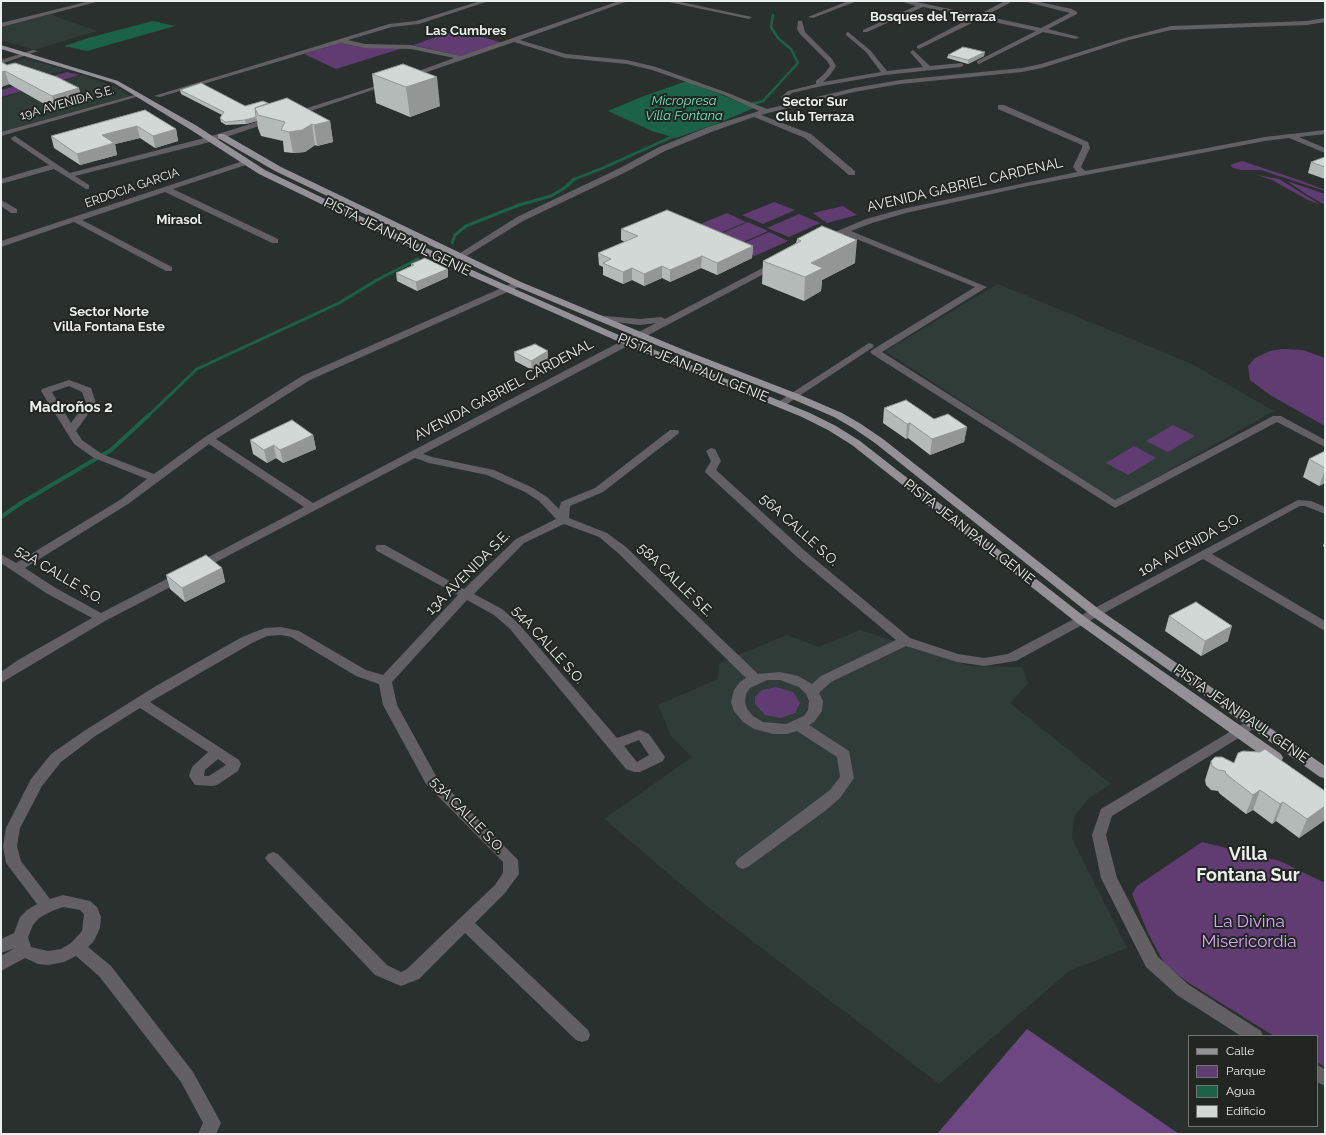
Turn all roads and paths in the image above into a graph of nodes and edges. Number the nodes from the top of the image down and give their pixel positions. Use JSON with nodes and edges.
{"nodes":[{"id":1,"x":97,"y":1,"type":"edge"},
{"id":2,"x":486,"y":1,"type":"edge"},
{"id":3,"x":625,"y":1,"type":"edge"},
{"id":4,"x":667,"y":1,"type":"edge"},
{"id":5,"x":854,"y":1,"type":"edge"},
{"id":6,"x":903,"y":1,"type":"edge"},
{"id":7,"x":930,"y":1,"type":"edge"},
{"id":8,"x":1010,"y":1,"type":"edge"},
{"id":9,"x":1026,"y":1,"type":"edge"},
{"id":10,"x":920,"y":5,"type":"junction"},
{"id":11,"x":749,"y":17,"type":"dead end"},
{"id":12,"x":811,"y":17,"type":"dead end"},
{"id":13,"x":978,"y":17,"type":"junction"},
{"id":14,"x":1325,"y":20,"type":"edge"},
{"id":15,"x":800,"y":22,"type":"dead end"},
{"id":16,"x":1,"y":25,"type":"edge"},
{"id":17,"x":1043,"y":30,"type":"junction"},
{"id":18,"x":865,"y":31,"type":"dead end"},
{"id":19,"x":848,"y":34,"type":"dead end"},
{"id":20,"x":1076,"y":38,"type":"dead end"},
{"id":21,"x":1,"y":40,"type":"edge"},
{"id":22,"x":516,"y":40,"type":"junction"},
{"id":23,"x":342,"y":41,"type":"junction"},
{"id":24,"x":1,"y":47,"type":"edge"},
{"id":25,"x":920,"y":47,"type":"dead end"},
{"id":26,"x":35,"y":51,"type":"junction"},
{"id":27,"x":913,"y":52,"type":"dead end"},
{"id":28,"x":24,"y":55,"type":"junction"},
{"id":29,"x":462,"y":58,"type":"junction"},
{"id":30,"x":1,"y":62,"type":"edge"},
{"id":31,"x":979,"y":62,"type":"dead end"},
{"id":32,"x":961,"y":65,"type":"dead end"},
{"id":33,"x":928,"y":68,"type":"junction"},
{"id":34,"x":99,"y":69,"type":"dead end"},
{"id":35,"x":885,"y":73,"type":"junction"},
{"id":36,"x":117,"y":74,"type":"dead end"},
{"id":37,"x":822,"y":84,"type":"junction"},
{"id":38,"x":140,"y":95,"type":"junction"},
{"id":39,"x":158,"y":96,"type":"dead end"},
{"id":40,"x":783,"y":102,"type":"junction"},
{"id":41,"x":1001,"y":107,"type":"dead end"},
{"id":42,"x":766,"y":111,"type":"junction"},
{"id":43,"x":754,"y":115,"type":"junction"},
{"id":44,"x":190,"y":116,"type":"dead end"},
{"id":45,"x":1325,"y":132,"type":"edge"},
{"id":46,"x":1,"y":134,"type":"edge"},
{"id":47,"x":1290,"y":136,"type":"junction"},
{"id":48,"x":216,"y":137,"type":"junction"},
{"id":49,"x":15,"y":138,"type":"dead end"},
{"id":50,"x":1325,"y":151,"type":"edge"},
{"id":51,"x":246,"y":162,"type":"junction"},
{"id":52,"x":55,"y":166,"type":"junction"},
{"id":53,"x":852,"y":173,"type":"dead end"},
{"id":54,"x":1083,"y":174,"type":"junction"},
{"id":55,"x":70,"y":175,"type":"junction"},
{"id":56,"x":1,"y":182,"type":"edge"},
{"id":57,"x":86,"y":187,"type":"dead end"},
{"id":58,"x":166,"y":189,"type":"junction"},
{"id":59,"x":1,"y":202,"type":"edge"},
{"id":60,"x":14,"y":211,"type":"dead end"},
{"id":61,"x":76,"y":220,"type":"junction"},
{"id":62,"x":843,"y":231,"type":"junction"},
{"id":63,"x":394,"y":236,"type":"junction"},
{"id":64,"x":275,"y":241,"type":"dead end"},
{"id":65,"x":817,"y":243,"type":"edge"},
{"id":66,"x":1,"y":244,"type":"edge"},
{"id":67,"x":460,"y":257,"type":"junction"},
{"id":68,"x":782,"y":261,"type":"edge"},
{"id":69,"x":169,"y":269,"type":"dead end"},
{"id":70,"x":469,"y":272,"type":"junction"},
{"id":71,"x":518,"y":284,"type":"junction"},
{"id":72,"x":505,"y":289,"type":"junction"},
{"id":73,"x":597,"y":317,"type":"junction"},
{"id":74,"x":670,"y":319,"type":"junction"},
{"id":75,"x":640,"y":335,"type":"junction"},
{"id":76,"x":627,"y":342,"type":"junction"},
{"id":77,"x":869,"y":346,"type":"dead end"},
{"id":78,"x":794,"y":396,"type":"junction"},
{"id":79,"x":780,"y":404,"type":"junction"},
{"id":80,"x":71,"y":431,"type":"junction"},
{"id":81,"x":674,"y":432,"type":"dead end"},
{"id":82,"x":209,"y":439,"type":"junction"},
{"id":83,"x":1325,"y":444,"type":"edge"},
{"id":84,"x":712,"y":451,"type":"dead end"},
{"id":85,"x":414,"y":454,"type":"junction"},
{"id":86,"x":156,"y":479,"type":"junction"},
{"id":87,"x":312,"y":508,"type":"junction"},
{"id":88,"x":1325,"y":511,"type":"edge"},
{"id":89,"x":563,"y":520,"type":"junction"},
{"id":90,"x":380,"y":548,"type":"dead end"},
{"id":91,"x":1204,"y":555,"type":"junction"},
{"id":92,"x":1,"y":558,"type":"edge"},
{"id":93,"x":16,"y":568,"type":"junction"},
{"id":94,"x":465,"y":595,"type":"junction"},
{"id":95,"x":1096,"y":612,"type":"junction"},
{"id":96,"x":101,"y":618,"type":"junction"},
{"id":97,"x":1081,"y":620,"type":"junction"},
{"id":98,"x":1325,"y":627,"type":"edge"},
{"id":99,"x":905,"y":641,"type":"junction"},
{"id":100,"x":1,"y":679,"type":"edge"},
{"id":101,"x":755,"y":679,"type":"junction"},
{"id":102,"x":385,"y":681,"type":"junction"},
{"id":103,"x":812,"y":692,"type":"junction"},
{"id":104,"x":140,"y":702,"type":"junction"},
{"id":105,"x":1253,"y":723,"type":"junction"},
{"id":106,"x":799,"y":725,"type":"junction"},
{"id":107,"x":1238,"y":731,"type":"junction"},
{"id":108,"x":615,"y":744,"type":"dead end"},
{"id":109,"x":218,"y":752,"type":"dead end"},
{"id":110,"x":1288,"y":767,"type":"edge"},
{"id":111,"x":1325,"y":773,"type":"edge"},
{"id":112,"x":273,"y":858,"type":"dead end"},
{"id":113,"x":743,"y":863,"type":"dead end"},
{"id":114,"x":46,"y":906,"type":"junction"},
{"id":115,"x":466,"y":923,"type":"junction"},
{"id":116,"x":22,"y":944,"type":"junction"},
{"id":117,"x":1,"y":946,"type":"edge"},
{"id":118,"x":77,"y":948,"type":"junction"},
{"id":119,"x":1,"y":964,"type":"edge"},
{"id":120,"x":582,"y":1035,"type":"dead end"},
{"id":121,"x":1253,"y":1035,"type":"edge"},
{"id":122,"x":207,"y":1134,"type":"edge"}],
"edges":[{"from":1,"to":16,"type":"street"},
{"from":2,"to":23,"type":"street"},
{"from":3,"to":22,"type":"street"},
{"from":4,"to":11,"type":"street"},
{"from":5,"to":12,"type":"street"},
{"from":6,"to":10,"type":"street"},
{"from":7,"to":10,"type":"street"},
{"from":8,"to":13,"type":"street"},
{"from":9,"to":17,"type":"street"},
{"from":10,"to":13,"type":"street"},
{"from":10,"to":18,"type":"street"},
{"from":13,"to":17,"type":"street"},
{"from":13,"to":25,"type":"street"},
{"from":14,"to":40,"type":"street"},
{"from":15,"to":37,"type":"street"},
{"from":17,"to":20,"type":"street"},
{"from":17,"to":31,"type":"street"},
{"from":19,"to":35,"type":"street"},
{"from":21,"to":26,"type":"main road"},
{"from":22,"to":29,"type":"street"},
{"from":22,"to":42,"type":"street"},
{"from":23,"to":29,"type":"street"},
{"from":23,"to":39,"type":"street"},
{"from":24,"to":28,"type":"main road"},
{"from":26,"to":28,"type":"street"},
{"from":26,"to":34,"type":"main road"},
{"from":27,"to":33,"type":"street"},
{"from":28,"to":30,"type":"street"},
{"from":28,"to":38,"type":"main road"},
{"from":29,"to":48,"type":"street"},
{"from":32,"to":33,"type":"street"},
{"from":33,"to":35,"type":"street"},
{"from":35,"to":37,"type":"street"},
{"from":36,"to":38,"type":"main road"},
{"from":37,"to":40,"type":"street"},
{"from":38,"to":46,"type":"street","name":"19A AVENIDA S.E."},
{"from":38,"to":48,"type":"main road"},
{"from":40,"to":42,"type":"street"},
{"from":41,"to":54,"type":"street"},
{"from":42,"to":43,"type":"street"},
{"from":43,"to":53,"type":"street"},
{"from":43,"to":67,"type":"street"},
{"from":44,"to":48,"type":"main road","name":"PISTA JEAN PAUL GENIE"},
{"from":45,"to":47,"type":"street","name":"AVENIDA GABRIEL CARDENAL"},
{"from":47,"to":50,"type":"street"},
{"from":47,"to":54,"type":"street","name":"AVENIDA GABRIEL CARDENAL"},
{"from":48,"to":51,"type":"main road","name":"PISTA JEAN PAUL GENIE"},
{"from":48,"to":55,"type":"street"},
{"from":48,"to":67,"type":"main road","name":"PISTA JEAN PAUL GENIE"},
{"from":49,"to":52,"type":"street"},
{"from":51,"to":58,"type":"street","name":"ERDOCIA GARCIA"},
{"from":51,"to":63,"type":"main road","name":"PISTA JEAN PAUL GENIE"},
{"from":52,"to":55,"type":"street"},
{"from":52,"to":56,"type":"street"},
{"from":54,"to":62,"type":"street","name":"AVENIDA GABRIEL CARDENAL"},
{"from":55,"to":57,"type":"street"},
{"from":58,"to":61,"type":"street","name":"ERDOCIA GARCIA"},
{"from":58,"to":64,"type":"street"},
{"from":59,"to":60,"type":"street"},
{"from":61,"to":66,"type":"street","name":"ERDOCIA GARCIA"},
{"from":61,"to":69,"type":"street"},
{"from":62,"to":65,"type":"street","name":"AVENIDA GABRIEL CARDENAL"},
{"from":62,"to":83,"type":"street"},
{"from":63,"to":67,"type":"main road"},
{"from":63,"to":70,"type":"main road","name":"PISTA JEAN PAUL GENIE"},
{"from":67,"to":70,"type":"main road"},
{"from":67,"to":71,"type":"main road","name":"PISTA JEAN PAUL GENIE"},
{"from":68,"to":74,"type":"street","name":"AVENIDA GABRIEL CARDENAL"},
{"from":70,"to":72,"type":"main road","name":"PISTA JEAN PAUL GENIE"},
{"from":71,"to":72,"type":"street"},
{"from":71,"to":73,"type":"main road","name":"PISTA JEAN PAUL GENIE"},
{"from":72,"to":76,"type":"main road","name":"PISTA JEAN PAUL GENIE"},
{"from":72,"to":82,"type":"street"},
{"from":73,"to":74,"type":"street"},
{"from":73,"to":75,"type":"main road","name":"PISTA JEAN PAUL GENIE"},
{"from":74,"to":75,"type":"street","name":"AVENIDA GABRIEL CARDENAL"},
{"from":75,"to":76,"type":"street","name":"AVENIDA GABRIEL CARDENAL"},
{"from":75,"to":78,"type":"main road","name":"PISTA JEAN PAUL GENIE"},
{"from":76,"to":79,"type":"main road","name":"PISTA JEAN PAUL GENIE"},
{"from":76,"to":85,"type":"street","name":"AVENIDA GABRIEL CARDENAL"},
{"from":77,"to":78,"type":"street"},
{"from":78,"to":79,"type":"street"},
{"from":78,"to":95,"type":"main road","name":"PISTA JEAN PAUL GENIE"},
{"from":79,"to":97,"type":"main road","name":"PISTA JEAN PAUL GENIE"},
{"from":80,"to":80,"type":"street"},
{"from":80,"to":86,"type":"street"},
{"from":81,"to":89,"type":"street"},
{"from":82,"to":86,"type":"street"},
{"from":82,"to":87,"type":"street"},
{"from":84,"to":99,"type":"street","name":"56A CALLE S.O."},
{"from":85,"to":87,"type":"street","name":"AVENIDA GABRIEL CARDENAL"},
{"from":85,"to":89,"type":"street"},
{"from":86,"to":93,"type":"street"},
{"from":87,"to":96,"type":"street","name":"AVENIDA GABRIEL CARDENAL"},
{"from":88,"to":91,"type":"street","name":"10A AVENIDA S.O."},
{"from":89,"to":94,"type":"street","name":"13A AVENIDA S.E."},
{"from":89,"to":101,"type":"street","name":"58A CALLE S.E."},
{"from":90,"to":94,"type":"street","name":"54A CALLE S.O."},
{"from":91,"to":95,"type":"street","name":"10A AVENIDA S.O."},
{"from":91,"to":98,"type":"street"},
{"from":92,"to":93,"type":"street","name":"52A CALLE S.O."},
{"from":93,"to":96,"type":"street","name":"52A CALLE S.O."},
{"from":94,"to":102,"type":"street","name":"13A AVENIDA S.E."},
{"from":94,"to":108,"type":"street","name":"54A CALLE S.O."},
{"from":95,"to":97,"type":"street","name":"10A AVENIDA S.O."},
{"from":95,"to":105,"type":"main road","name":"PISTA JEAN PAUL GENIE"},
{"from":96,"to":100,"type":"street","name":"AVENIDA GABRIEL CARDENAL"},
{"from":97,"to":99,"type":"street","name":"10A AVENIDA S.O."},
{"from":97,"to":107,"type":"main road","name":"PISTA JEAN PAUL GENIE"},
{"from":99,"to":103,"type":"street"},
{"from":101,"to":103,"type":"street"},
{"from":101,"to":106,"type":"street"},
{"from":102,"to":104,"type":"street"},
{"from":102,"to":115,"type":"street","name":"53A CALLE S.O."},
{"from":103,"to":106,"type":"street"},
{"from":104,"to":109,"type":"street"},
{"from":104,"to":114,"type":"street"},
{"from":105,"to":107,"type":"street"},
{"from":105,"to":111,"type":"main road","name":"PISTA JEAN PAUL GENIE"},
{"from":106,"to":113,"type":"street"},
{"from":107,"to":110,"type":"main road","name":"PISTA JEAN PAUL GENIE"},
{"from":107,"to":121,"type":"street"},
{"from":112,"to":115,"type":"street"},
{"from":114,"to":116,"type":"street"},
{"from":114,"to":118,"type":"street"},
{"from":115,"to":120,"type":"street"},
{"from":116,"to":117,"type":"street"},
{"from":116,"to":118,"type":"street"},
{"from":116,"to":119,"type":"street"},
{"from":118,"to":122,"type":"street"}]}
